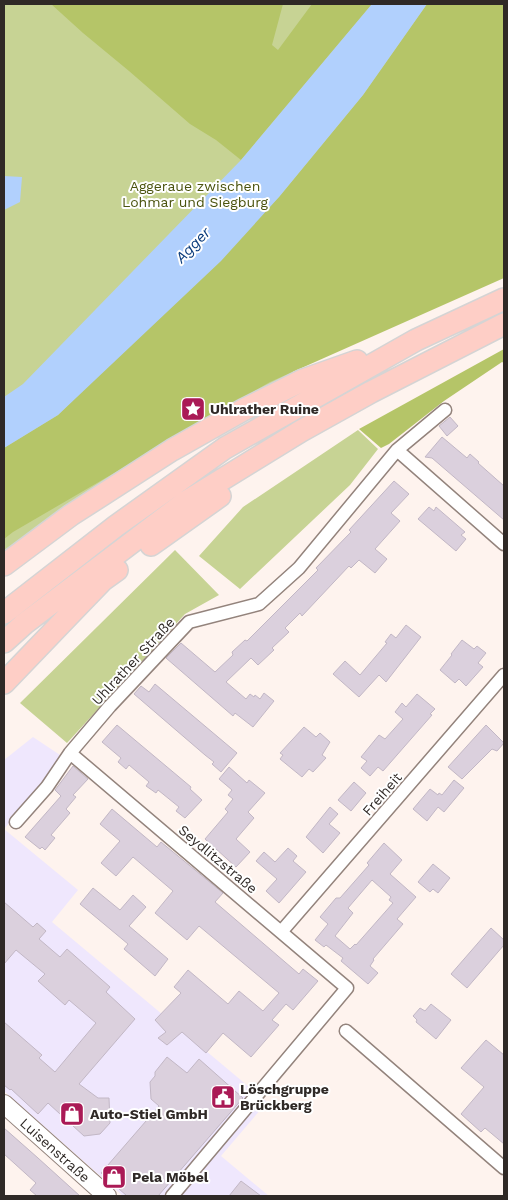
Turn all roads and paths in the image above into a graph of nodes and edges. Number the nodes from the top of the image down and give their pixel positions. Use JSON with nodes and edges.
{"nodes":[{"id":1,"x":504,"y":299,"type":"edge"},
{"id":2,"x":504,"y":324,"type":"edge"},
{"id":3,"x":416,"y":340,"type":"junction"},
{"id":4,"x":444,"y":410,"type":"dead end"},
{"id":5,"x":301,"y":431,"type":"junction"},
{"id":6,"x":397,"y":450,"type":"junction"},
{"id":7,"x":504,"y":544,"type":"edge"},
{"id":8,"x":4,"y":565,"type":"edge"},
{"id":9,"x":4,"y":613,"type":"edge"},
{"id":10,"x":4,"y":642,"type":"edge"},
{"id":11,"x":504,"y":675,"type":"edge"},
{"id":12,"x":4,"y":683,"type":"edge"},
{"id":13,"x":70,"y":753,"type":"junction"},
{"id":14,"x":16,"y":822,"type":"dead end"},
{"id":15,"x":281,"y":932,"type":"junction"},
{"id":16,"x":346,"y":1031,"type":"dead end"},
{"id":17,"x":6,"y":1110,"type":"edge"},
{"id":18,"x":504,"y":1168,"type":"edge"},
{"id":19,"x":107,"y":1196,"type":"edge"},
{"id":20,"x":172,"y":1196,"type":"edge"}],
"edges":[{"from":1,"to":3,"type":"highway"},
{"from":2,"to":5,"type":"highway"},
{"from":3,"to":8,"type":"highway"},
{"from":3,"to":9,"type":"highway"},
{"from":4,"to":6,"type":"street","name":"Uhlrather Straße"},
{"from":5,"to":10,"type":"highway"},
{"from":5,"to":12,"type":"highway"},
{"from":6,"to":7,"type":"street"},
{"from":6,"to":13,"type":"street","name":"Uhlrather Straße"},
{"from":11,"to":15,"type":"street","name":"Freiheit"},
{"from":13,"to":14,"type":"street","name":"Uhlrather Straße"},
{"from":13,"to":15,"type":"street","name":"Seydlitzstraße"},
{"from":15,"to":20,"type":"street","name":"Seydlitzstraße"},
{"from":16,"to":18,"type":"street"},
{"from":17,"to":19,"type":"main road","name":"Luisenstraße"}]}
